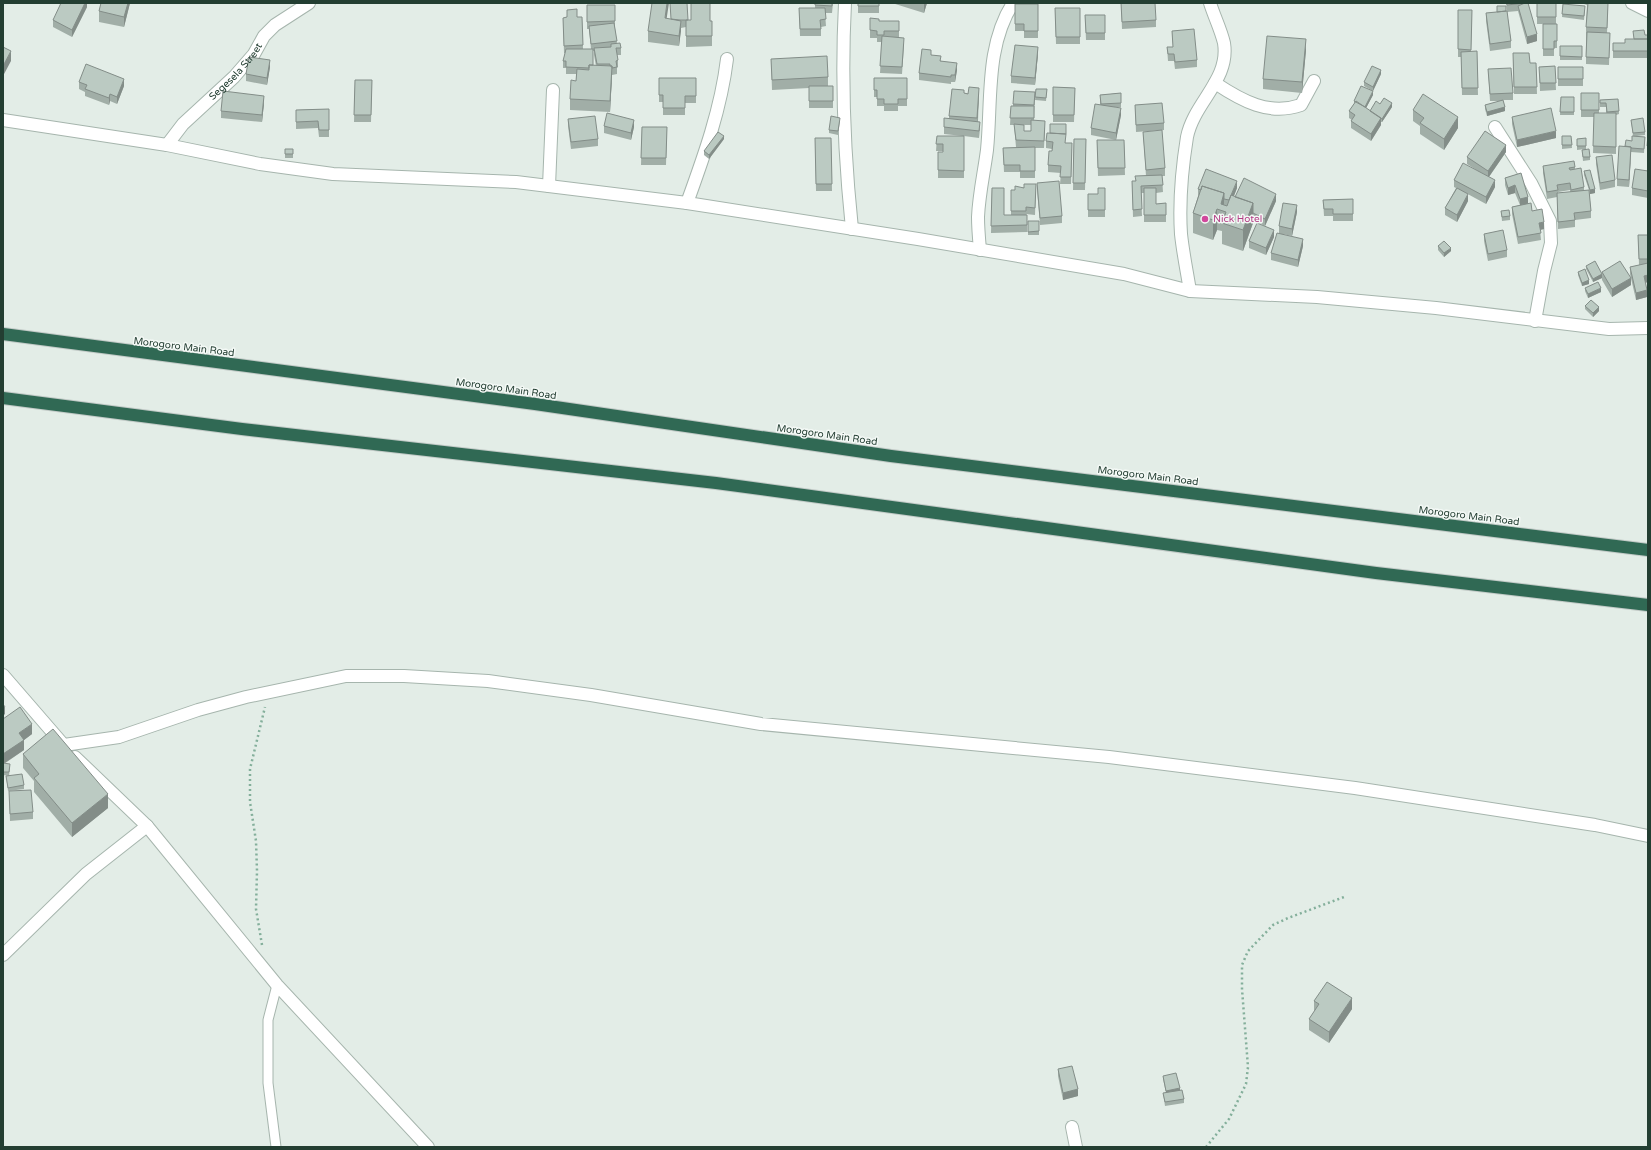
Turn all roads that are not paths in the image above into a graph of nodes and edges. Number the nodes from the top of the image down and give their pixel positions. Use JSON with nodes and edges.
{"nodes":[{"id":1,"x":309,"y":3,"type":"edge"},
{"id":2,"x":845,"y":3,"type":"edge"},
{"id":3,"x":1013,"y":3,"type":"edge"},
{"id":4,"x":1210,"y":3,"type":"edge"},
{"id":5,"x":1632,"y":3,"type":"edge"},
{"id":6,"x":1648,"y":11,"type":"edge"},
{"id":7,"x":727,"y":59,"type":"dead end"},
{"id":8,"x":1314,"y":81,"type":"dead end"},
{"id":9,"x":1215,"y":83,"type":"junction"},
{"id":10,"x":553,"y":90,"type":"dead end"},
{"id":11,"x":3,"y":120,"type":"edge"},
{"id":12,"x":1495,"y":127,"type":"dead end"},
{"id":13,"x":167,"y":145,"type":"junction"},
{"id":14,"x":549,"y":186,"type":"junction"},
{"id":15,"x":688,"y":203,"type":"junction"},
{"id":16,"x":852,"y":229,"type":"junction"},
{"id":17,"x":980,"y":250,"type":"junction"},
{"id":18,"x":1190,"y":291,"type":"junction"},
{"id":19,"x":1535,"y":321,"type":"junction"},
{"id":20,"x":1648,"y":328,"type":"edge"},
{"id":21,"x":3,"y":334,"type":"edge"},
{"id":22,"x":3,"y":398,"type":"edge"},
{"id":23,"x":1648,"y":550,"type":"edge"},
{"id":24,"x":1648,"y":605,"type":"edge"},
{"id":25,"x":3,"y":675,"type":"edge"},
{"id":26,"x":64,"y":745,"type":"junction"},
{"id":27,"x":147,"y":826,"type":"junction"},
{"id":28,"x":1648,"y":836,"type":"edge"},
{"id":29,"x":3,"y":955,"type":"edge"},
{"id":30,"x":277,"y":985,"type":"junction"},
{"id":31,"x":1072,"y":1127,"type":"dead end"},
{"id":32,"x":276,"y":1147,"type":"edge"},
{"id":33,"x":428,"y":1147,"type":"edge"},
{"id":34,"x":1076,"y":1147,"type":"edge"}],
"edges":[{"from":1,"to":13,"type":"street","name":"Segesela Street"},
{"from":2,"to":16,"type":"street"},
{"from":3,"to":17,"type":"street"},
{"from":4,"to":9,"type":"street"},
{"from":5,"to":6,"type":"street"},
{"from":7,"to":15,"type":"street"},
{"from":8,"to":9,"type":"street"},
{"from":9,"to":18,"type":"street"},
{"from":10,"to":14,"type":"street"},
{"from":11,"to":13,"type":"street"},
{"from":12,"to":19,"type":"street"},
{"from":13,"to":14,"type":"street"},
{"from":14,"to":15,"type":"street"},
{"from":15,"to":16,"type":"street"},
{"from":16,"to":17,"type":"street"},
{"from":17,"to":18,"type":"street"},
{"from":18,"to":19,"type":"street"},
{"from":19,"to":20,"type":"street"},
{"from":21,"to":23,"type":"highway","name":"Morogoro Main Road"},
{"from":22,"to":24,"type":"highway"},
{"from":25,"to":26,"type":"street"},
{"from":26,"to":27,"type":"street"},
{"from":26,"to":28,"type":"street"},
{"from":27,"to":29,"type":"street"},
{"from":27,"to":30,"type":"street"},
{"from":30,"to":32,"type":"lane"},
{"from":30,"to":33,"type":"street"},
{"from":31,"to":34,"type":"street"}]}
